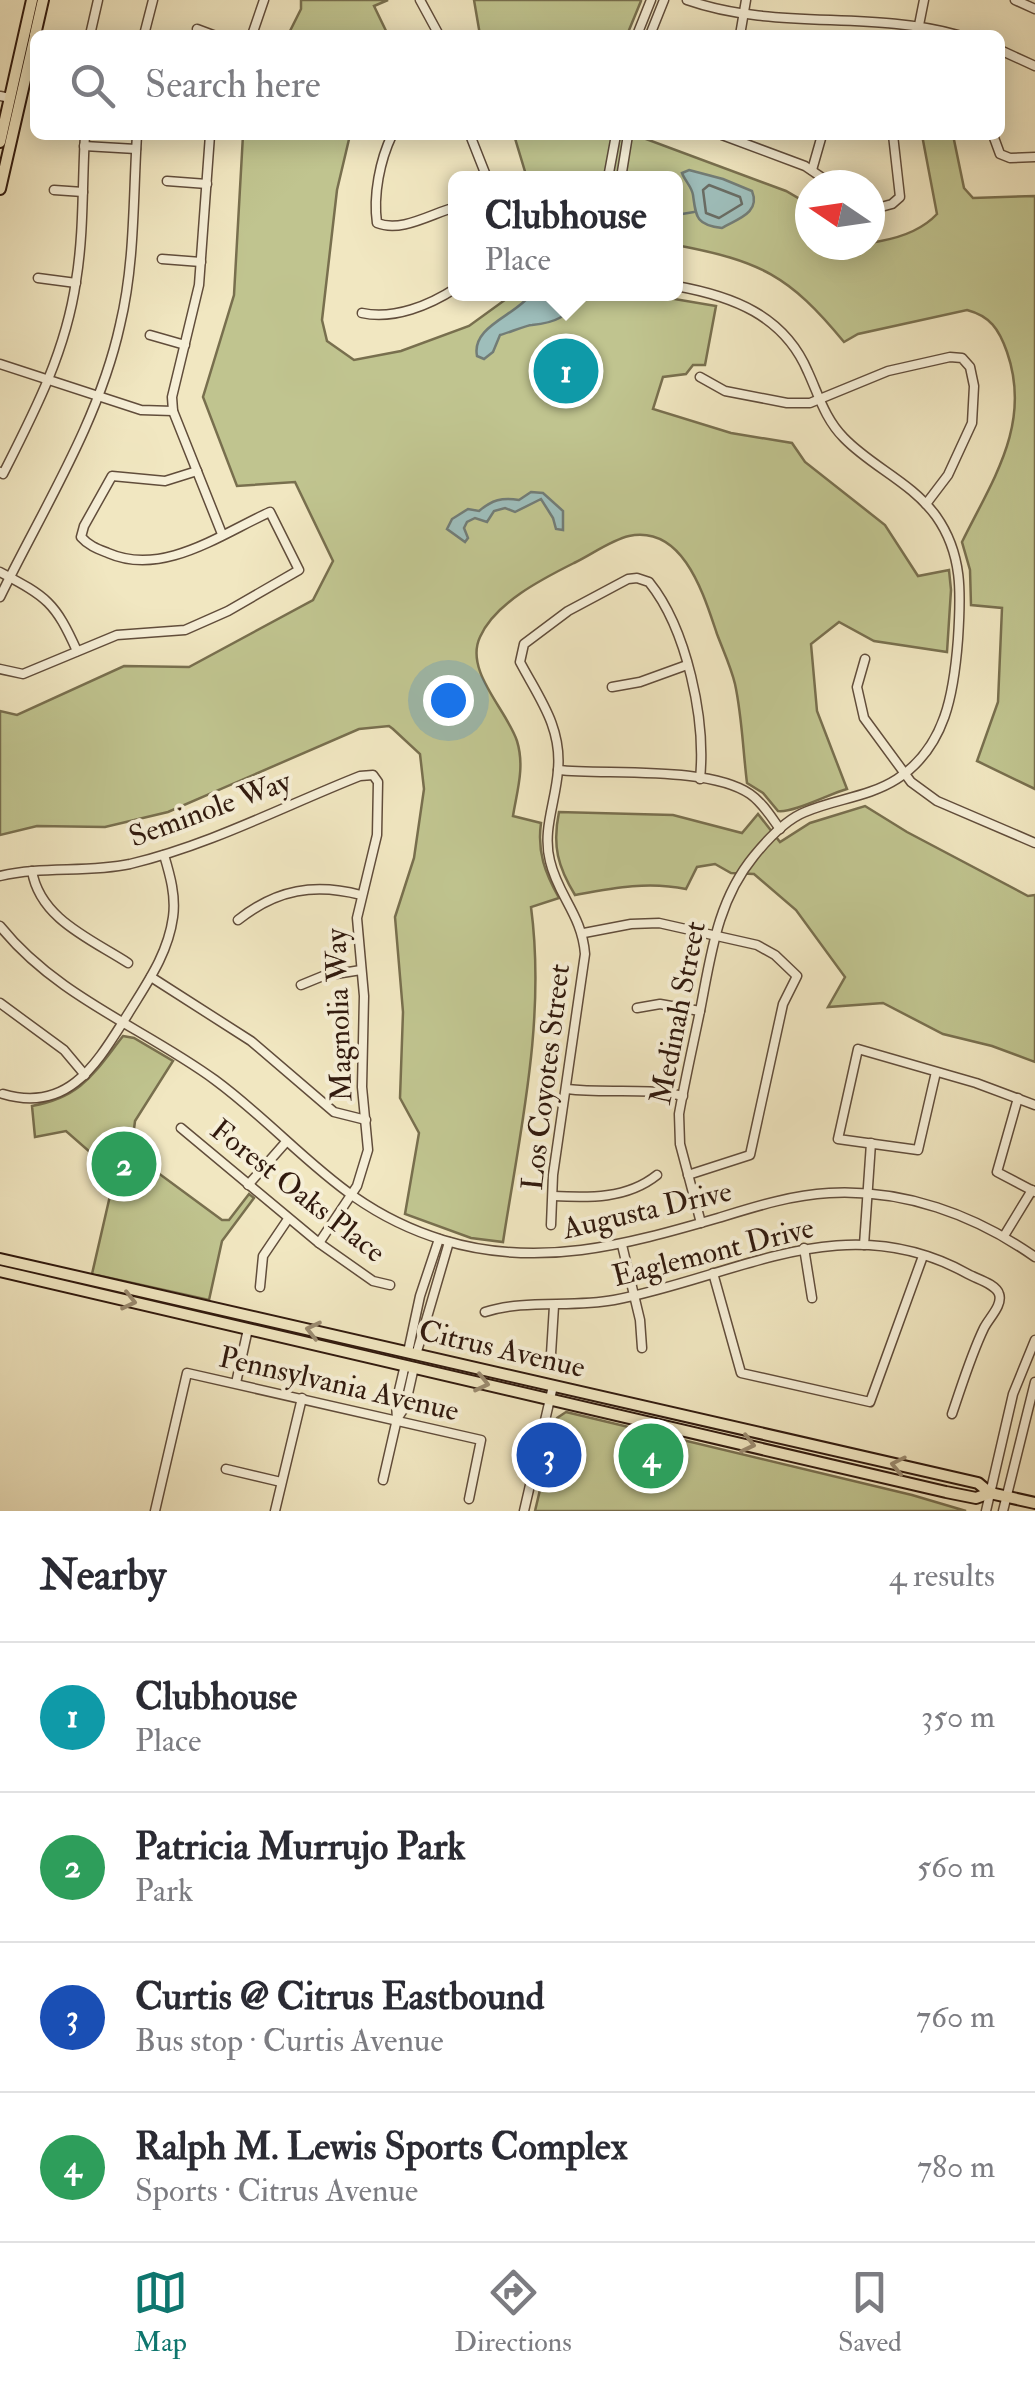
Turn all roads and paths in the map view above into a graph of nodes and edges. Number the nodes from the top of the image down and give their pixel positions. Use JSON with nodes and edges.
{"nodes":[{"id":1,"x":32,"y":0,"type":"edge"},
{"id":2,"x":43,"y":0,"type":"edge"},
{"id":3,"x":98,"y":0,"type":"edge"},
{"id":4,"x":153,"y":0,"type":"edge"},
{"id":5,"x":264,"y":0,"type":"edge"},
{"id":6,"x":420,"y":0,"type":"edge"},
{"id":7,"x":651,"y":0,"type":"edge"},
{"id":8,"x":664,"y":0,"type":"edge"},
{"id":9,"x":687,"y":0,"type":"edge"},
{"id":10,"x":746,"y":0,"type":"edge"},
{"id":11,"x":924,"y":0,"type":"edge"},
{"id":12,"x":1016,"y":0,"type":"edge"},
{"id":13,"x":1035,"y":9,"type":"edge"},
{"id":14,"x":744,"y":14,"type":"junction"},
{"id":15,"x":197,"y":28,"type":"dead end"},
{"id":16,"x":36,"y":30,"type":"edge"},
{"id":17,"x":91,"y":30,"type":"edge"},
{"id":18,"x":145,"y":30,"type":"edge"},
{"id":19,"x":202,"y":30,"type":"edge"},
{"id":20,"x":254,"y":30,"type":"edge"},
{"id":21,"x":436,"y":30,"type":"edge"},
{"id":22,"x":639,"y":30,"type":"edge"},
{"id":23,"x":652,"y":30,"type":"edge"},
{"id":24,"x":741,"y":30,"type":"edge"},
{"id":25,"x":918,"y":30,"type":"edge"},
{"id":26,"x":1005,"y":52,"type":"edge"},
{"id":27,"x":30,"y":58,"type":"edge"},
{"id":28,"x":1035,"y":66,"type":"edge"},
{"id":29,"x":4,"y":100,"type":"edge"},
{"id":30,"x":84,"y":140,"type":"edge"},
{"id":31,"x":137,"y":140,"type":"edge"},
{"id":32,"x":210,"y":140,"type":"edge"},
{"id":33,"x":390,"y":140,"type":"edge"},
{"id":34,"x":472,"y":140,"type":"edge"},
{"id":35,"x":615,"y":140,"type":"edge"},
{"id":36,"x":627,"y":140,"type":"edge"},
{"id":37,"x":735,"y":140,"type":"edge"},
{"id":38,"x":821,"y":140,"type":"edge"},
{"id":39,"x":894,"y":140,"type":"edge"},
{"id":40,"x":995,"y":140,"type":"edge"},
{"id":41,"x":0,"y":142,"type":"edge"},
{"id":42,"x":84,"y":146,"type":"junction"},
{"id":43,"x":136,"y":149,"type":"junction"},
{"id":44,"x":1035,"y":157,"type":"edge"},
{"id":45,"x":812,"y":170,"type":"joint"},
{"id":46,"x":483,"y":171,"type":"edge"},
{"id":47,"x":609,"y":171,"type":"edge"},
{"id":48,"x":622,"y":171,"type":"edge"},
{"id":49,"x":168,"y":181,"type":"dead end"},
{"id":50,"x":206,"y":184,"type":"junction"},
{"id":51,"x":0,"y":189,"type":"edge"},
{"id":52,"x":54,"y":190,"type":"dead end"},
{"id":53,"x":83,"y":192,"type":"junction"},
{"id":54,"x":885,"y":206,"type":"edge"},
{"id":55,"x":448,"y":210,"type":"edge"},
{"id":56,"x":162,"y":259,"type":"dead end"},
{"id":57,"x":201,"y":262,"type":"junction"},
{"id":58,"x":38,"y":278,"type":"dead end"},
{"id":59,"x":76,"y":283,"type":"junction"},
{"id":60,"x":683,"y":288,"type":"edge"},
{"id":61,"x":448,"y":293,"type":"edge"},
{"id":62,"x":362,"y":313,"type":"dead end"},
{"id":63,"x":150,"y":335,"type":"dead end"},
{"id":64,"x":184,"y":346,"type":"junction"},
{"id":65,"x":0,"y":364,"type":"edge"},
{"id":66,"x":700,"y":377,"type":"dead end"},
{"id":67,"x":50,"y":381,"type":"junction"},
{"id":68,"x":99,"y":396,"type":"junction"},
{"id":69,"x":819,"y":400,"type":"junction"},
{"id":70,"x":174,"y":411,"type":"junction"},
{"id":71,"x":197,"y":471,"type":"junction"},
{"id":72,"x":2,"y":473,"type":"edge"},
{"id":73,"x":926,"y":504,"type":"junction"},
{"id":74,"x":222,"y":534,"type":"junction"},
{"id":75,"x":0,"y":572,"type":"edge"},
{"id":76,"x":10,"y":577,"type":"junction"},
{"id":77,"x":0,"y":597,"type":"edge"},
{"id":78,"x":76,"y":651,"type":"junction"},
{"id":79,"x":864,"y":659,"type":"dead end"},
{"id":80,"x":687,"y":664,"type":"junction"},
{"id":81,"x":0,"y":670,"type":"edge"},
{"id":82,"x":612,"y":687,"type":"dead end"},
{"id":83,"x":558,"y":770,"type":"junction"},
{"id":84,"x":904,"y":774,"type":"junction"},
{"id":85,"x":373,"y":775,"type":"joint"},
{"id":86,"x":700,"y":779,"type":"junction"},
{"id":87,"x":780,"y":829,"type":"junction"},
{"id":88,"x":1035,"y":843,"type":"edge"},
{"id":89,"x":164,"y":856,"type":"junction"},
{"id":90,"x":32,"y":871,"type":"junction"},
{"id":91,"x":0,"y":876,"type":"edge"},
{"id":92,"x":361,"y":895,"type":"junction"},
{"id":93,"x":238,"y":920,"type":"dead end"},
{"id":94,"x":0,"y":926,"type":"edge"},
{"id":95,"x":584,"y":934,"type":"junction"},
{"id":96,"x":714,"y":936,"type":"junction"},
{"id":97,"x":128,"y":963,"type":"dead end"},
{"id":98,"x":362,"y":970,"type":"junction"},
{"id":99,"x":151,"y":977,"type":"junction"},
{"id":100,"x":302,"y":985,"type":"dead end"},
{"id":101,"x":0,"y":1003,"type":"edge"},
{"id":102,"x":637,"y":1008,"type":"dead end"},
{"id":103,"x":700,"y":1011,"type":"junction"},
{"id":104,"x":122,"y":1022,"type":"junction"},
{"id":105,"x":936,"y":1072,"type":"junction"},
{"id":106,"x":85,"y":1076,"type":"junction"},
{"id":107,"x":567,"y":1089,"type":"junction"},
{"id":108,"x":4,"y":1094,"type":"dead end"},
{"id":109,"x":682,"y":1096,"type":"junction"},
{"id":110,"x":1018,"y":1098,"type":"junction"},
{"id":111,"x":1035,"y":1105,"type":"edge"},
{"id":112,"x":366,"y":1120,"type":"junction"},
{"id":113,"x":181,"y":1128,"type":"dead end"},
{"id":114,"x":286,"y":1142,"type":"junction"},
{"id":115,"x":871,"y":1144,"type":"junction"},
{"id":116,"x":657,"y":1175,"type":"dead end"},
{"id":117,"x":688,"y":1175,"type":"junction"},
{"id":118,"x":248,"y":1186,"type":"junction"},
{"id":119,"x":1033,"y":1191,"type":"edge"},
{"id":120,"x":867,"y":1194,"type":"junction"},
{"id":121,"x":553,"y":1196,"type":"junction"},
{"id":122,"x":351,"y":1197,"type":"junction"},
{"id":123,"x":288,"y":1219,"type":"junction"},
{"id":124,"x":701,"y":1223,"type":"junction"},
{"id":125,"x":551,"y":1225,"type":"dead end"},
{"id":126,"x":1004,"y":1236,"type":"junction"},
{"id":127,"x":439,"y":1239,"type":"junction"},
{"id":128,"x":449,"y":1242,"type":"junction"},
{"id":129,"x":319,"y":1243,"type":"junction"},
{"id":130,"x":622,"y":1245,"type":"junction"},
{"id":131,"x":864,"y":1245,"type":"junction"},
{"id":132,"x":804,"y":1248,"type":"junction"},
{"id":133,"x":923,"y":1256,"type":"junction"},
{"id":134,"x":1035,"y":1257,"type":"edge"},
{"id":135,"x":0,"y":1258,"type":"edge"},
{"id":136,"x":0,"y":1271,"type":"edge"},
{"id":137,"x":713,"y":1272,"type":"junction"},
{"id":138,"x":390,"y":1285,"type":"dead end"},
{"id":139,"x":260,"y":1287,"type":"dead end"},
{"id":140,"x":635,"y":1295,"type":"junction"},
{"id":141,"x":812,"y":1298,"type":"dead end"},
{"id":142,"x":554,"y":1306,"type":"junction"},
{"id":143,"x":485,"y":1312,"type":"dead end"},
{"id":144,"x":248,"y":1329,"type":"junction"},
{"id":145,"x":1035,"y":1340,"type":"edge"},
{"id":146,"x":642,"y":1348,"type":"dead end"},
{"id":147,"x":412,"y":1354,"type":"junction"},
{"id":148,"x":551,"y":1354,"type":"dead end"},
{"id":149,"x":409,"y":1366,"type":"junction"},
{"id":150,"x":1035,"y":1382,"type":"edge"},
{"id":151,"x":236,"y":1383,"type":"junction"},
{"id":152,"x":552,"y":1392,"type":"junction"},
{"id":153,"x":302,"y":1398,"type":"junction"},
{"id":154,"x":952,"y":1414,"type":"dead end"},
{"id":155,"x":397,"y":1419,"type":"junction"},
{"id":156,"x":226,"y":1469,"type":"dead end"},
{"id":157,"x":382,"y":1480,"type":"dead end"},
{"id":158,"x":282,"y":1482,"type":"junction"},
{"id":159,"x":990,"y":1493,"type":"junction"},
{"id":160,"x":1006,"y":1497,"type":"junction"},
{"id":161,"x":469,"y":1499,"type":"dead end"},
{"id":162,"x":1035,"y":1504,"type":"edge"},
{"id":163,"x":155,"y":1511,"type":"edge"},
{"id":164,"x":275,"y":1511,"type":"edge"},
{"id":165,"x":524,"y":1511,"type":"edge"},
{"id":166,"x":986,"y":1511,"type":"edge"},
{"id":167,"x":1003,"y":1511,"type":"edge"}],
"edges":[{"from":1,"to":29,"type":"main road"},
{"from":2,"to":16,"type":"main road"},
{"from":3,"to":17,"type":"street"},
{"from":4,"to":18,"type":"street"},
{"from":5,"to":20,"type":"street"},
{"from":6,"to":21,"type":"street"},
{"from":7,"to":22,"type":"street"},
{"from":8,"to":23,"type":"street"},
{"from":9,"to":14,"type":"street"},
{"from":10,"to":14,"type":"street"},
{"from":11,"to":25,"type":"street"},
{"from":12,"to":13,"type":"street"},
{"from":14,"to":24,"type":"street"},
{"from":14,"to":25,"type":"street"},
{"from":15,"to":19,"type":"street"},
{"from":26,"to":28,"type":"street"},
{"from":27,"to":51,"type":"main road"},
{"from":29,"to":41,"type":"main road"},
{"from":30,"to":42,"type":"street"},
{"from":31,"to":43,"type":"street"},
{"from":32,"to":50,"type":"street"},
{"from":33,"to":55,"type":"street"},
{"from":34,"to":46,"type":"street"},
{"from":35,"to":47,"type":"street"},
{"from":36,"to":48,"type":"street"},
{"from":37,"to":45,"type":"street"},
{"from":38,"to":45,"type":"street"},
{"from":39,"to":54,"type":"street"},
{"from":40,"to":44,"type":"street"},
{"from":42,"to":43,"type":"street"},
{"from":42,"to":53,"type":"street"},
{"from":43,"to":68,"type":"street"},
{"from":49,"to":50,"type":"street"},
{"from":50,"to":57,"type":"street"},
{"from":52,"to":53,"type":"street"},
{"from":53,"to":59,"type":"street"},
{"from":56,"to":57,"type":"street"},
{"from":57,"to":64,"type":"street"},
{"from":58,"to":59,"type":"street"},
{"from":59,"to":67,"type":"street"},
{"from":60,"to":69,"type":"street","name":"Medinah Street"},
{"from":61,"to":62,"type":"street"},
{"from":63,"to":64,"type":"street"},
{"from":64,"to":70,"type":"street"},
{"from":65,"to":67,"type":"street"},
{"from":66,"to":69,"type":"street"},
{"from":67,"to":68,"type":"street"},
{"from":67,"to":72,"type":"street"},
{"from":68,"to":70,"type":"street"},
{"from":68,"to":76,"type":"street"},
{"from":69,"to":73,"type":"street","name":"Medinah Street"},
{"from":69,"to":73,"type":"street"},
{"from":70,"to":71,"type":"street"},
{"from":71,"to":74,"type":"street"},
{"from":71,"to":74,"type":"street"},
{"from":73,"to":84,"type":"street","name":"Medinah Street"},
{"from":74,"to":78,"type":"street"},
{"from":75,"to":76,"type":"street"},
{"from":76,"to":77,"type":"street"},
{"from":76,"to":78,"type":"street"},
{"from":78,"to":81,"type":"street"},
{"from":79,"to":84,"type":"street"},
{"from":80,"to":82,"type":"street"},
{"from":80,"to":83,"type":"street","name":"Los Coyotes Street"},
{"from":80,"to":86,"type":"street"},
{"from":83,"to":86,"type":"street"},
{"from":83,"to":95,"type":"street","name":"Los Coyotes Street"},
{"from":84,"to":87,"type":"street","name":"Medinah Street"},
{"from":84,"to":88,"type":"street"},
{"from":85,"to":89,"type":"street","name":"Seminole Way"},
{"from":85,"to":92,"type":"street","name":"Magnolia Way"},
{"from":86,"to":87,"type":"street"},
{"from":87,"to":96,"type":"street","name":"Medinah Street"},
{"from":89,"to":90,"type":"street","name":"Seminole Way"},
{"from":89,"to":99,"type":"street"},
{"from":90,"to":91,"type":"street","name":"Seminole Way"},
{"from":90,"to":97,"type":"street"},
{"from":92,"to":93,"type":"street"},
{"from":92,"to":98,"type":"street","name":"Magnolia Way"},
{"from":94,"to":104,"type":"street","name":"Augusta Drive"},
{"from":95,"to":96,"type":"street"},
{"from":95,"to":107,"type":"street","name":"Los Coyotes Street"},
{"from":96,"to":103,"type":"street","name":"Medinah Street"},
{"from":96,"to":117,"type":"street"},
{"from":98,"to":100,"type":"street"},
{"from":98,"to":112,"type":"street","name":"Magnolia Way"},
{"from":99,"to":104,"type":"street"},
{"from":99,"to":112,"type":"street"},
{"from":101,"to":106,"type":"street"},
{"from":102,"to":103,"type":"street"},
{"from":103,"to":109,"type":"street","name":"Medinah Street"},
{"from":104,"to":106,"type":"street"},
{"from":104,"to":114,"type":"street","name":"Augusta Drive"},
{"from":105,"to":110,"type":"street"},
{"from":105,"to":115,"type":"street"},
{"from":105,"to":115,"type":"street"},
{"from":106,"to":108,"type":"street"},
{"from":107,"to":109,"type":"street"},
{"from":107,"to":121,"type":"street","name":"Los Coyotes Street"},
{"from":109,"to":117,"type":"street","name":"Medinah Street"},
{"from":110,"to":111,"type":"street"},
{"from":110,"to":119,"type":"street"},
{"from":112,"to":122,"type":"street","name":"Magnolia Way"},
{"from":113,"to":118,"type":"street","name":"Forest Oaks Place"},
{"from":114,"to":118,"type":"street"},
{"from":114,"to":122,"type":"street","name":"Augusta Drive"},
{"from":115,"to":120,"type":"street"},
{"from":116,"to":121,"type":"street"},
{"from":117,"to":124,"type":"street","name":"Medinah Street"},
{"from":118,"to":123,"type":"street","name":"Forest Oaks Place"},
{"from":119,"to":126,"type":"street"},
{"from":120,"to":124,"type":"street","name":"Augusta Drive"},
{"from":120,"to":126,"type":"street","name":"Augusta Drive"},
{"from":120,"to":131,"type":"street"},
{"from":121,"to":125,"type":"street","name":"Los Coyotes Street"},
{"from":122,"to":127,"type":"street","name":"Augusta Drive"},
{"from":122,"to":129,"type":"street","name":"Magnolia Way"},
{"from":123,"to":129,"type":"street","name":"Forest Oaks Place"},
{"from":123,"to":139,"type":"street"},
{"from":124,"to":130,"type":"street","name":"Augusta Drive"},
{"from":126,"to":134,"type":"street","name":"Augusta Drive"},
{"from":127,"to":128,"type":"street","name":"Augusta Drive"},
{"from":127,"to":147,"type":"street"},
{"from":128,"to":130,"type":"street","name":"Augusta Drive"},
{"from":128,"to":147,"type":"street"},
{"from":129,"to":138,"type":"street","name":"Forest Oaks Place"},
{"from":130,"to":140,"type":"street"},
{"from":131,"to":132,"type":"street","name":"Eaglemont Drive"},
{"from":131,"to":133,"type":"street","name":"Eaglemont Drive"},
{"from":132,"to":137,"type":"street","name":"Eaglemont Drive"},
{"from":132,"to":141,"type":"street"},
{"from":133,"to":137,"type":"street"},
{"from":133,"to":154,"type":"street","name":"Eaglemont Drive"},
{"from":147,"to":135,"type":"main road","name":"Citrus Avenue","one_way":true},
{"from":136,"to":144,"type":"main road","name":"Citrus Avenue","one_way":true},
{"from":137,"to":140,"type":"street","name":"Eaglemont Drive"},
{"from":140,"to":142,"type":"street","name":"Eaglemont Drive"},
{"from":140,"to":146,"type":"street"},
{"from":142,"to":143,"type":"street","name":"Eaglemont Drive"},
{"from":142,"to":148,"type":"street"},
{"from":144,"to":149,"type":"main road","name":"Citrus Avenue"},
{"from":144,"to":151,"type":"street"},
{"from":145,"to":159,"type":"street"},
{"from":147,"to":149,"type":"main road"},
{"from":147,"to":152,"type":"main road","name":"Citrus Avenue"},
{"from":149,"to":152,"type":"main road","name":"Citrus Avenue","one_way":true},
{"from":149,"to":155,"type":"street"},
{"from":150,"to":160,"type":"street"},
{"from":151,"to":153,"type":"street","name":"Pennsylvania Avenue"},
{"from":151,"to":163,"type":"street","name":"Pennsylvania Avenue"},
{"from":152,"to":159,"type":"main road","name":"Citrus Avenue"},
{"from":152,"to":165,"type":"street"},
{"from":153,"to":155,"type":"street","name":"Pennsylvania Avenue"},
{"from":153,"to":158,"type":"street"},
{"from":155,"to":157,"type":"street"},
{"from":155,"to":161,"type":"street","name":"Pennsylvania Avenue"},
{"from":156,"to":158,"type":"street"},
{"from":158,"to":164,"type":"street"},
{"from":159,"to":160,"type":"main road","name":"Citrus Avenue"},
{"from":159,"to":166,"type":"street"},
{"from":160,"to":162,"type":"main road","name":"Citrus Avenue"},
{"from":160,"to":167,"type":"street"}]}
